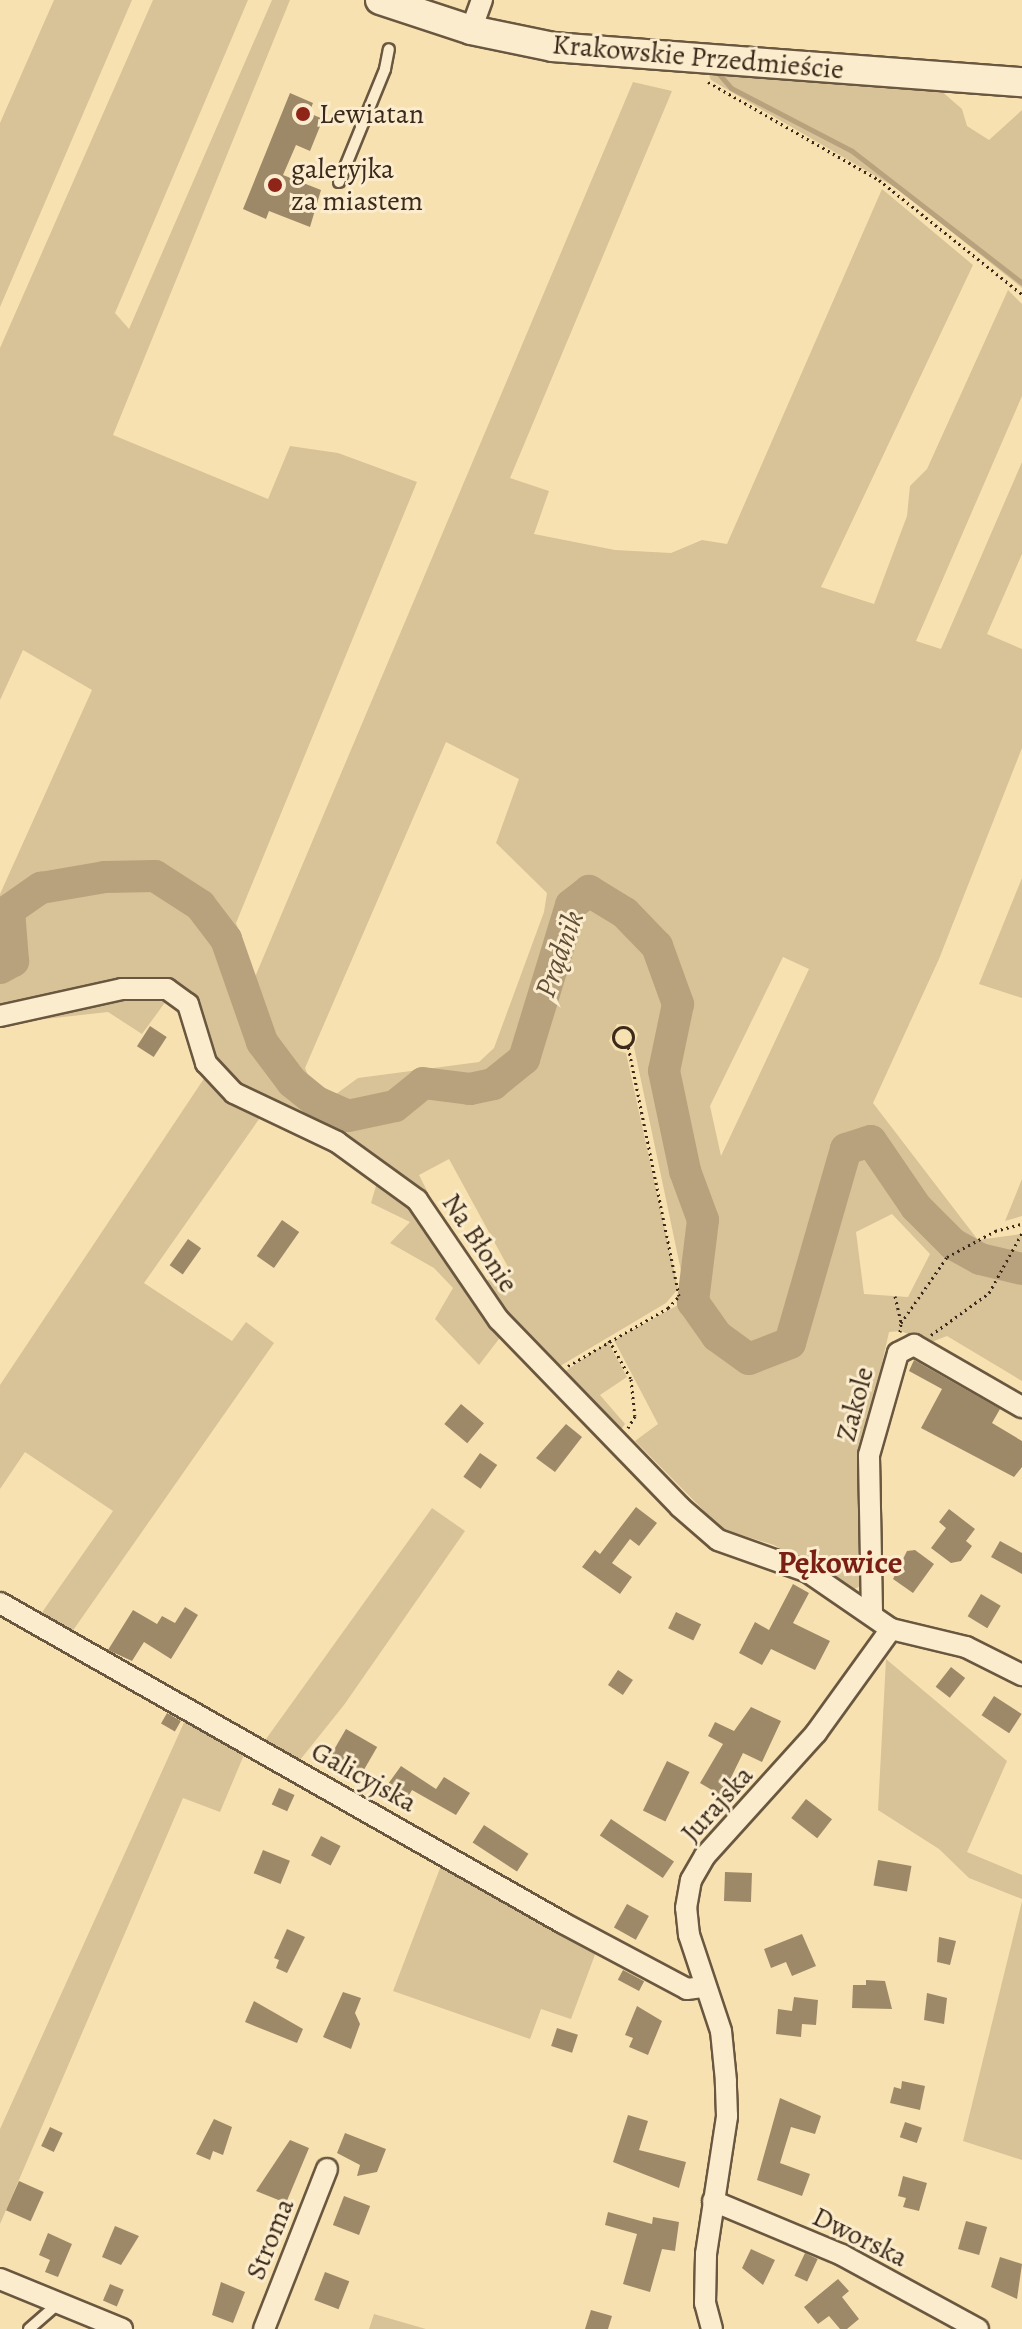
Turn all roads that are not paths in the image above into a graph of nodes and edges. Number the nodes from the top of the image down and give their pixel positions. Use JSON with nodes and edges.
{"nodes":[{"id":1,"x":380,"y":0,"type":"edge"},
{"id":2,"x":482,"y":0,"type":"edge"},
{"id":3,"x":471,"y":30,"type":"junction"},
{"id":4,"x":389,"y":49,"type":"dead end"},
{"id":5,"x":1022,"y":82,"type":"edge"},
{"id":6,"x":339,"y":182,"type":"dead end"},
{"id":7,"x":0,"y":1016,"type":"edge"},
{"id":8,"x":1022,"y":1407,"type":"edge"},
{"id":9,"x":0,"y":1603,"type":"edge"},
{"id":10,"x":872,"y":1613,"type":"junction"},
{"id":11,"x":891,"y":1629,"type":"junction"},
{"id":12,"x":1022,"y":1675,"type":"edge"},
{"id":13,"x":704,"y":1987,"type":"junction"},
{"id":14,"x":327,"y":2169,"type":"dead end"},
{"id":15,"x":713,"y":2201,"type":"junction"},
{"id":16,"x":0,"y":2279,"type":"edge"},
{"id":17,"x":59,"y":2303,"type":"junction"},
{"id":18,"x":29,"y":2329,"type":"edge"},
{"id":19,"x":122,"y":2329,"type":"edge"},
{"id":20,"x":264,"y":2329,"type":"edge"},
{"id":21,"x":712,"y":2329,"type":"edge"},
{"id":22,"x":978,"y":2329,"type":"edge"}],
"edges":[{"from":1,"to":3,"type":"main road","name":"Krakowskie Przedmieście"},
{"from":2,"to":3,"type":"street"},
{"from":3,"to":5,"type":"main road","name":"Krakowskie Przedmieście"},
{"from":4,"to":6,"type":"lane"},
{"from":7,"to":10,"type":"street","name":"Na Błonie"},
{"from":8,"to":10,"type":"street","name":"Zakole"},
{"from":9,"to":13,"type":"street","name":"Galicyjska"},
{"from":10,"to":11,"type":"street","name":"Na Błonie"},
{"from":11,"to":12,"type":"street"},
{"from":11,"to":13,"type":"street","name":"Jurajska"},
{"from":13,"to":15,"type":"street","name":"Jurajska"},
{"from":14,"to":20,"type":"street","name":"Stroma"},
{"from":15,"to":21,"type":"street","name":"Jurajska"},
{"from":15,"to":22,"type":"street","name":"Dworska"},
{"from":16,"to":17,"type":"street"},
{"from":17,"to":18,"type":"lane"},
{"from":17,"to":19,"type":"street"}]}
